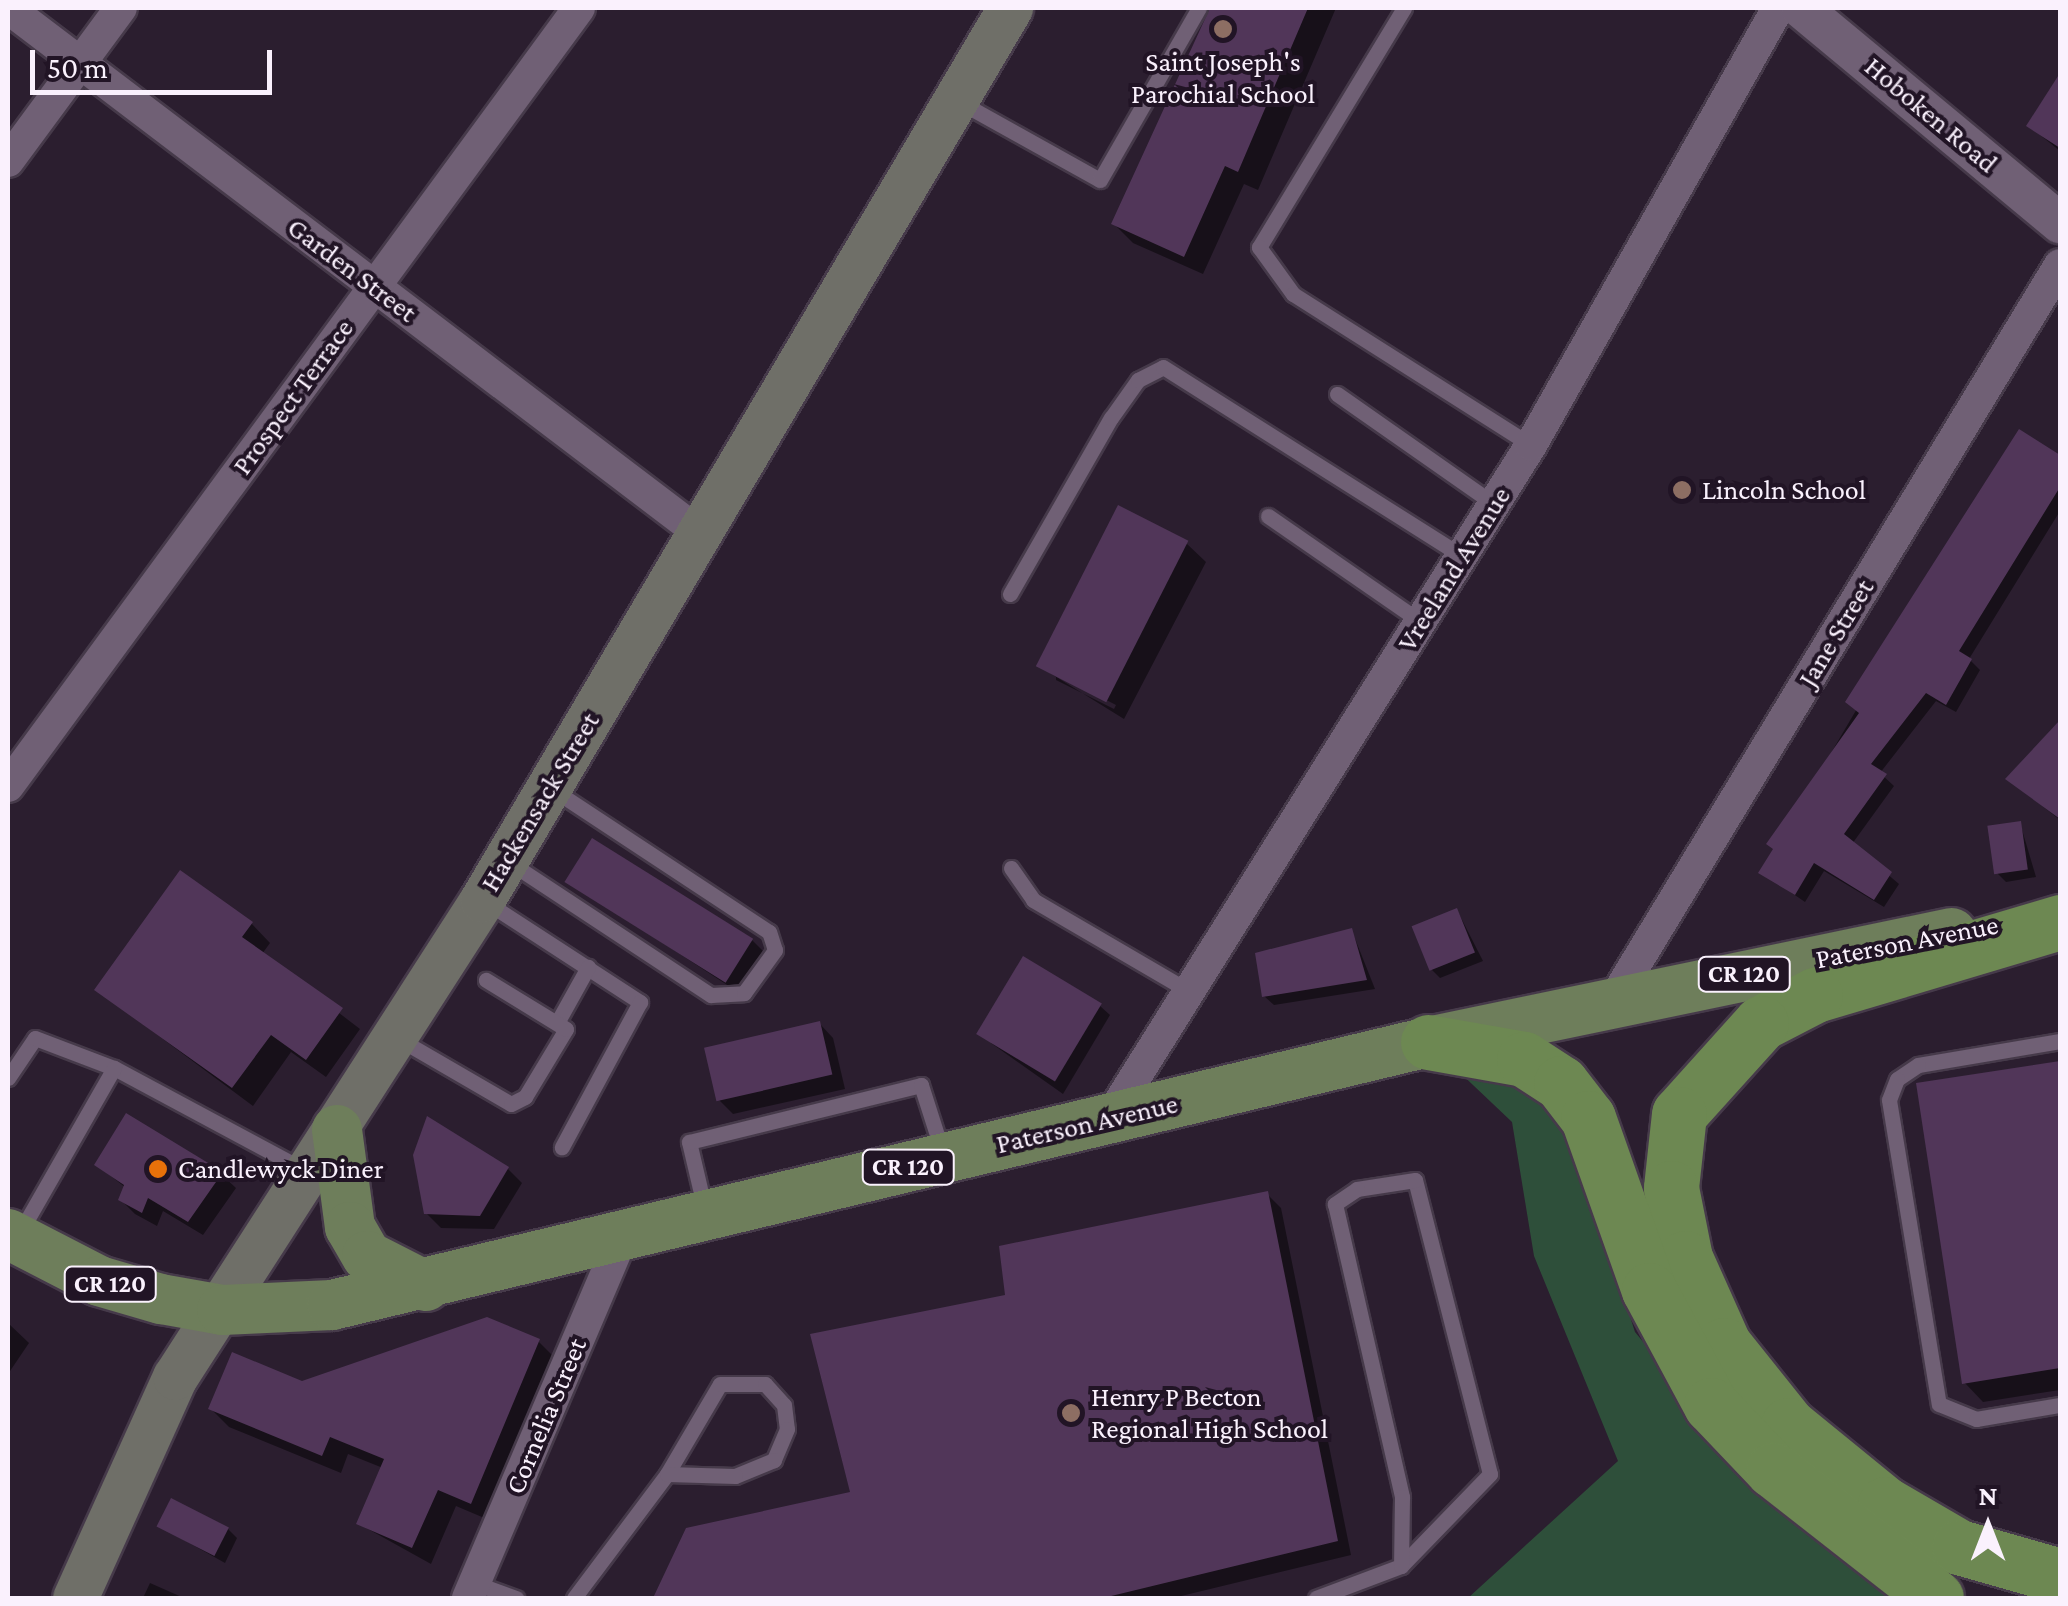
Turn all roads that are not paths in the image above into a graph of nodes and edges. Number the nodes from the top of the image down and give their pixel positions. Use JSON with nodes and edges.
{"nodes":[{"id":1,"x":8,"y":8,"type":"edge"},
{"id":2,"x":121,"y":8,"type":"edge"},
{"id":3,"x":579,"y":8,"type":"edge"},
{"id":4,"x":1010,"y":8,"type":"edge"},
{"id":5,"x":1198,"y":8,"type":"edge"},
{"id":6,"x":1404,"y":8,"type":"edge"},
{"id":7,"x":1778,"y":8,"type":"edge"},
{"id":8,"x":1801,"y":8,"type":"edge"},
{"id":9,"x":80,"y":63,"type":"junction"},
{"id":10,"x":956,"y":101,"type":"junction"},
{"id":11,"x":8,"y":161,"type":"edge"},
{"id":12,"x":2060,"y":223,"type":"edge"},
{"id":13,"x":2060,"y":266,"type":"edge"},
{"id":14,"x":374,"y":287,"type":"junction"},
{"id":15,"x":1337,"y":394,"type":"dead end"},
{"id":16,"x":1531,"y":445,"type":"junction"},
{"id":17,"x":1494,"y":504,"type":"junction"},
{"id":18,"x":1268,"y":516,"type":"dead end"},
{"id":19,"x":698,"y":532,"type":"junction"},
{"id":20,"x":1462,"y":556,"type":"junction"},
{"id":21,"x":1010,"y":594,"type":"dead end"},
{"id":22,"x":1422,"y":622,"type":"junction"},
{"id":23,"x":8,"y":786,"type":"edge"},
{"id":24,"x":550,"y":787,"type":"junction"},
{"id":25,"x":506,"y":860,"type":"junction"},
{"id":26,"x":1011,"y":868,"type":"dead end"},
{"id":27,"x":482,"y":900,"type":"junction"},
{"id":28,"x":2060,"y":914,"type":"edge"},
{"id":29,"x":2060,"y":922,"type":"edge"},
{"id":30,"x":588,"y":967,"type":"junction"},
{"id":31,"x":486,"y":980,"type":"dead end"},
{"id":32,"x":1192,"y":992,"type":"junction"},
{"id":33,"x":1612,"y":1001,"type":"junction"},
{"id":34,"x":558,"y":1020,"type":"junction"},
{"id":35,"x":395,"y":1037,"type":"junction"},
{"id":36,"x":2060,"y":1041,"type":"edge"},
{"id":37,"x":1428,"y":1042,"type":"junction"},
{"id":38,"x":114,"y":1068,"type":"junction"},
{"id":39,"x":8,"y":1078,"type":"edge"},
{"id":40,"x":1109,"y":1118,"type":"junction"},
{"id":41,"x":338,"y":1130,"type":"junction"},
{"id":42,"x":562,"y":1146,"type":"dead end"},
{"id":43,"x":944,"y":1158,"type":"junction"},
{"id":44,"x":311,"y":1174,"type":"junction"},
{"id":45,"x":706,"y":1214,"type":"junction"},
{"id":46,"x":623,"y":1234,"type":"junction"},
{"id":47,"x":11,"y":1237,"type":"edge"},
{"id":48,"x":426,"y":1286,"type":"junction"},
{"id":49,"x":222,"y":1310,"type":"junction"},
{"id":50,"x":2060,"y":1405,"type":"edge"},
{"id":51,"x":667,"y":1474,"type":"junction"},
{"id":52,"x":1401,"y":1566,"type":"junction"},
{"id":53,"x":2060,"y":1576,"type":"edge"},
{"id":54,"x":472,"y":1591,"type":"edge"},
{"id":55,"x":75,"y":1598,"type":"edge"},
{"id":56,"x":516,"y":1598,"type":"edge"},
{"id":57,"x":574,"y":1598,"type":"edge"},
{"id":58,"x":1316,"y":1598,"type":"edge"},
{"id":59,"x":1936,"y":1598,"type":"edge"}],
"edges":[{"from":1,"to":9,"type":"street","name":"Garden Street"},
{"from":2,"to":9,"type":"street"},
{"from":3,"to":14,"type":"street","name":"Prospect Terrace"},
{"from":4,"to":10,"type":"main road","name":"Hackensack Street"},
{"from":5,"to":10,"type":"lane"},
{"from":6,"to":16,"type":"lane"},
{"from":7,"to":16,"type":"street","name":"Vreeland Avenue"},
{"from":8,"to":12,"type":"street","name":"Hoboken Road"},
{"from":9,"to":11,"type":"street"},
{"from":9,"to":14,"type":"street","name":"Garden Street"},
{"from":10,"to":19,"type":"main road","name":"Hackensack Street"},
{"from":13,"to":33,"type":"street","name":"Jane Street"},
{"from":14,"to":19,"type":"street","name":"Garden Street"},
{"from":14,"to":23,"type":"street","name":"Prospect Terrace"},
{"from":15,"to":17,"type":"lane"},
{"from":16,"to":17,"type":"street","name":"Vreeland Avenue"},
{"from":17,"to":20,"type":"street","name":"Vreeland Avenue"},
{"from":18,"to":22,"type":"lane"},
{"from":19,"to":24,"type":"main road","name":"Hackensack Street"},
{"from":20,"to":21,"type":"lane"},
{"from":20,"to":22,"type":"street","name":"Vreeland Avenue"},
{"from":22,"to":32,"type":"street","name":"Vreeland Avenue"},
{"from":24,"to":25,"type":"main road","name":"Hackensack Street"},
{"from":24,"to":25,"type":"lane"},
{"from":25,"to":27,"type":"main road","name":"Hackensack Street"},
{"from":26,"to":32,"type":"lane"},
{"from":27,"to":30,"type":"lane"},
{"from":27,"to":35,"type":"main road","name":"Hackensack Street"},
{"from":28,"to":33,"type":"main road","name":"Paterson Avenue","number":"CR 120"},
{"from":29,"to":53,"type":"highway"},
{"from":30,"to":34,"type":"lane"},
{"from":30,"to":42,"type":"lane"},
{"from":31,"to":34,"type":"lane"},
{"from":32,"to":40,"type":"street","name":"Vreeland Avenue"},
{"from":33,"to":37,"type":"main road","name":"Paterson Avenue","number":"CR 120"},
{"from":34,"to":35,"type":"lane"},
{"from":35,"to":41,"type":"main road","name":"Hackensack Street"},
{"from":36,"to":50,"type":"lane"},
{"from":37,"to":40,"type":"main road","name":"Paterson Avenue","number":"CR 120"},
{"from":37,"to":59,"type":"highway"},
{"from":38,"to":39,"type":"lane"},
{"from":38,"to":44,"type":"lane"},
{"from":38,"to":47,"type":"lane"},
{"from":40,"to":43,"type":"main road","name":"Paterson Avenue","number":"CR 120"},
{"from":41,"to":44,"type":"main road","name":"Hackensack Street"},
{"from":41,"to":48,"type":"main road"},
{"from":43,"to":45,"type":"main road","name":"Paterson Avenue","number":"CR 120"},
{"from":43,"to":45,"type":"lane"},
{"from":44,"to":49,"type":"main road","name":"Hackensack Street"},
{"from":45,"to":46,"type":"main road","name":"Paterson Avenue","number":"CR 120"},
{"from":46,"to":48,"type":"main road","name":"Paterson Avenue","number":"CR 120"},
{"from":46,"to":54,"type":"street","name":"Cornelia Street"},
{"from":47,"to":49,"type":"main road","name":"Paterson Avenue","number":"CR 120"},
{"from":48,"to":49,"type":"main road","name":"Paterson Avenue","number":"CR 120"},
{"from":49,"to":55,"type":"main road","name":"Hackensack Street"},
{"from":51,"to":51,"type":"lane"},
{"from":51,"to":57,"type":"lane"},
{"from":52,"to":52,"type":"lane"},
{"from":52,"to":58,"type":"lane"},
{"from":54,"to":56,"type":"lane"}]}
